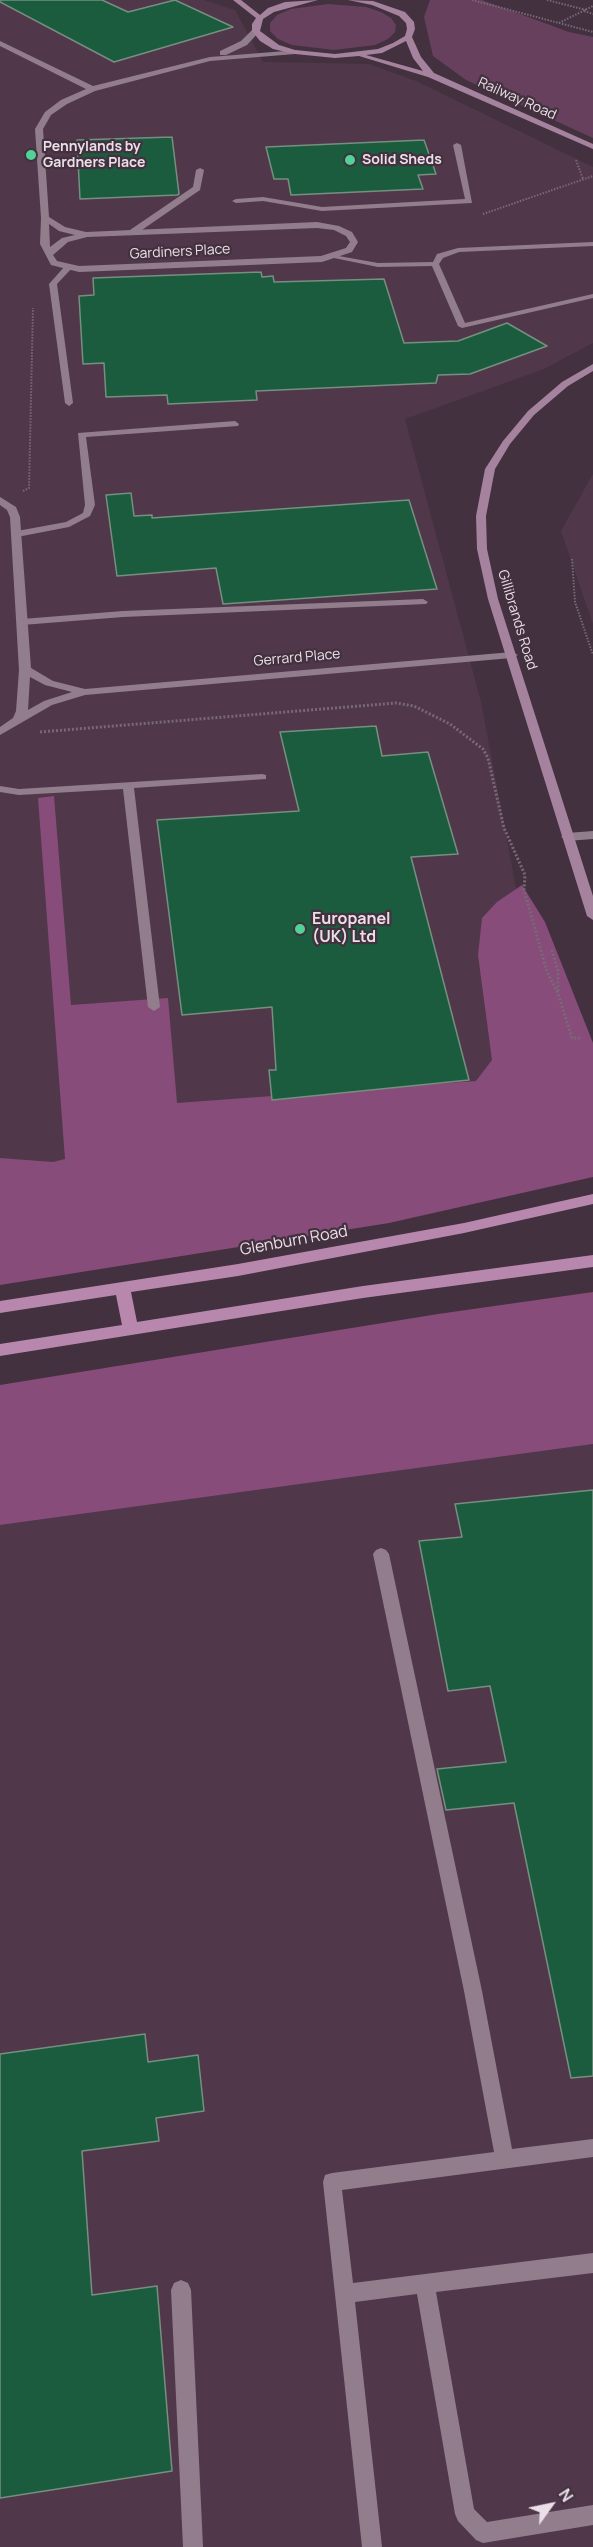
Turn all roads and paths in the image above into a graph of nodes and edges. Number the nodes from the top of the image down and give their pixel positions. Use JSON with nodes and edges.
{"nodes":[{"id":1,"x":237,"y":0,"type":"edge"},
{"id":2,"x":279,"y":0,"type":"edge"},
{"id":3,"x":308,"y":0,"type":"edge"},
{"id":4,"x":314,"y":0,"type":"edge"},
{"id":5,"x":353,"y":0,"type":"edge"},
{"id":6,"x":472,"y":0,"type":"edge"},
{"id":7,"x":547,"y":0,"type":"edge"},
{"id":8,"x":406,"y":2,"type":"dead end"},
{"id":9,"x":593,"y":6,"type":"edge"},
{"id":10,"x":584,"y":11,"type":"junction"},
{"id":11,"x":593,"y":14,"type":"edge"},
{"id":12,"x":260,"y":18,"type":"junction"},
{"id":13,"x":410,"y":22,"type":"junction"},
{"id":14,"x":559,"y":23,"type":"junction"},
{"id":15,"x":256,"y":31,"type":"junction"},
{"id":16,"x":593,"y":32,"type":"edge"},
{"id":17,"x":408,"y":37,"type":"junction"},
{"id":18,"x":0,"y":43,"type":"edge"},
{"id":19,"x":295,"y":52,"type":"junction"},
{"id":20,"x":356,"y":55,"type":"junction"},
{"id":21,"x":210,"y":59,"type":"junction"},
{"id":22,"x":431,"y":75,"type":"junction"},
{"id":23,"x":92,"y":89,"type":"junction"},
{"id":24,"x":457,"y":145,"type":"dead end"},
{"id":25,"x":593,"y":147,"type":"edge"},
{"id":26,"x":574,"y":152,"type":"dead end"},
{"id":27,"x":200,"y":170,"type":"dead end"},
{"id":28,"x":583,"y":179,"type":"dead end"},
{"id":29,"x":236,"y":201,"type":"dead end"},
{"id":30,"x":45,"y":218,"type":"junction"},
{"id":31,"x":133,"y":232,"type":"junction"},
{"id":32,"x":87,"y":234,"type":"junction"},
{"id":33,"x":593,"y":244,"type":"edge"},
{"id":34,"x":49,"y":254,"type":"junction"},
{"id":35,"x":333,"y":257,"type":"junction"},
{"id":36,"x":435,"y":264,"type":"junction"},
{"id":37,"x":68,"y":268,"type":"junction"},
{"id":38,"x":593,"y":296,"type":"edge"},
{"id":39,"x":33,"y":301,"type":"dead end"},
{"id":40,"x":593,"y":367,"type":"edge"},
{"id":41,"x":69,"y":403,"type":"dead end"},
{"id":42,"x":235,"y":424,"type":"dead end"},
{"id":43,"x":19,"y":492,"type":"dead end"},
{"id":44,"x":0,"y":500,"type":"edge"},
{"id":45,"x":17,"y":534,"type":"junction"},
{"id":46,"x":572,"y":559,"type":"dead end"},
{"id":47,"x":423,"y":602,"type":"dead end"},
{"id":48,"x":22,"y":622,"type":"junction"},
{"id":49,"x":512,"y":655,"type":"junction"},
{"id":50,"x":593,"y":656,"type":"edge"},
{"id":51,"x":25,"y":670,"type":"junction"},
{"id":52,"x":84,"y":692,"type":"junction"},
{"id":53,"x":18,"y":720,"type":"junction"},
{"id":54,"x":0,"y":732,"type":"edge"},
{"id":55,"x":36,"y":733,"type":"dead end"},
{"id":56,"x":262,"y":777,"type":"dead end"},
{"id":57,"x":128,"y":785,"type":"junction"},
{"id":58,"x":0,"y":789,"type":"edge"},
{"id":59,"x":593,"y":835,"type":"edge"},
{"id":60,"x":567,"y":837,"type":"junction"},
{"id":61,"x":591,"y":905,"type":"edge"},
{"id":62,"x":593,"y":916,"type":"edge"},
{"id":63,"x":552,"y":951,"type":"dead end"},
{"id":64,"x":558,"y":993,"type":"junction"},
{"id":65,"x":154,"y":1007,"type":"dead end"},
{"id":66,"x":582,"y":1038,"type":"dead end"},
{"id":67,"x":593,"y":1199,"type":"edge"},
{"id":68,"x":593,"y":1261,"type":"edge"},
{"id":69,"x":122,"y":1288,"type":"junction"},
{"id":70,"x":0,"y":1307,"type":"edge"},
{"id":71,"x":131,"y":1329,"type":"junction"},
{"id":72,"x":0,"y":1350,"type":"edge"},
{"id":73,"x":381,"y":1554,"type":"dead end"},
{"id":74,"x":593,"y":2148,"type":"edge"},
{"id":75,"x":505,"y":2159,"type":"junction"},
{"id":76,"x":593,"y":2263,"type":"edge"},
{"id":77,"x":425,"y":2285,"type":"junction"},
{"id":78,"x":181,"y":2290,"type":"dead end"},
{"id":79,"x":344,"y":2294,"type":"junction"},
{"id":80,"x":593,"y":2515,"type":"edge"},
{"id":81,"x":193,"y":2547,"type":"edge"},
{"id":82,"x":372,"y":2547,"type":"edge"}],
"edges":[{"from":1,"to":12,"type":"main road"},
{"from":2,"to":3,"type":"main road"},
{"from":3,"to":4,"type":"main road"},
{"from":3,"to":12,"type":"main road"},
{"from":5,"to":13,"type":"main road"},
{"from":6,"to":14,"type":"path"},
{"from":7,"to":10,"type":"path"},
{"from":8,"to":13,"type":"main road"},
{"from":9,"to":10,"type":"path"},
{"from":10,"to":11,"type":"path"},
{"from":10,"to":14,"type":"path"},
{"from":12,"to":15,"type":"main road"},
{"from":13,"to":17,"type":"main road"},
{"from":14,"to":16,"type":"path"},
{"from":15,"to":19,"type":"main road"},
{"from":15,"to":21,"type":"street"},
{"from":17,"to":20,"type":"main road"},
{"from":17,"to":22,"type":"main road"},
{"from":18,"to":23,"type":"street"},
{"from":19,"to":20,"type":"main road"},
{"from":19,"to":21,"type":"street"},
{"from":20,"to":22,"type":"main road","name":"Railway Road"},
{"from":21,"to":23,"type":"street"},
{"from":22,"to":25,"type":"main road","name":"Railway Road"},
{"from":23,"to":30,"type":"street"},
{"from":24,"to":29,"type":"lane"},
{"from":26,"to":28,"type":"path"},
{"from":27,"to":31,"type":"lane"},
{"from":30,"to":32,"type":"street"},
{"from":30,"to":34,"type":"street"},
{"from":31,"to":32,"type":"street","name":"Gardiners Place"},
{"from":31,"to":35,"type":"street","name":"Gardiners Place"},
{"from":32,"to":34,"type":"street"},
{"from":33,"to":36,"type":"lane"},
{"from":34,"to":37,"type":"street"},
{"from":35,"to":36,"type":"lane"},
{"from":35,"to":37,"type":"street","name":"Gardiners Place"},
{"from":36,"to":38,"type":"lane"},
{"from":37,"to":41,"type":"lane"},
{"from":39,"to":43,"type":"path"},
{"from":40,"to":49,"type":"main road","name":"Gillibrands Road"},
{"from":42,"to":45,"type":"lane"},
{"from":44,"to":45,"type":"street"},
{"from":45,"to":48,"type":"street"},
{"from":46,"to":50,"type":"path"},
{"from":47,"to":48,"type":"lane"},
{"from":48,"to":51,"type":"street"},
{"from":49,"to":52,"type":"street","name":"Gerrard Place"},
{"from":49,"to":60,"type":"main road","name":"Gillibrands Road"},
{"from":51,"to":52,"type":"street","name":"Gerrard Place"},
{"from":51,"to":53,"type":"street"},
{"from":52,"to":53,"type":"street","name":"Gerrard Place"},
{"from":53,"to":54,"type":"street","name":"Gerrard Place"},
{"from":55,"to":64,"type":"path"},
{"from":56,"to":57,"type":"lane"},
{"from":57,"to":58,"type":"lane"},
{"from":57,"to":65,"type":"lane"},
{"from":59,"to":60,"type":"street"},
{"from":60,"to":61,"type":"main road","name":"Gillibrands Road"},
{"from":61,"to":62,"type":"main road","name":"Gillibrands Road"},
{"from":63,"to":64,"type":"path"},
{"from":64,"to":66,"type":"path"},
{"from":67,"to":69,"type":"main road","name":"Glenburn Road"},
{"from":68,"to":71,"type":"main road"},
{"from":69,"to":70,"type":"main road","name":"Glenburn Road"},
{"from":69,"to":71,"type":"main road"},
{"from":71,"to":72,"type":"main road"},
{"from":73,"to":75,"type":"lane"},
{"from":74,"to":75,"type":"lane"},
{"from":75,"to":79,"type":"lane"},
{"from":76,"to":77,"type":"lane"},
{"from":77,"to":79,"type":"lane"},
{"from":77,"to":80,"type":"lane"},
{"from":78,"to":81,"type":"lane"},
{"from":79,"to":82,"type":"lane"}]}
